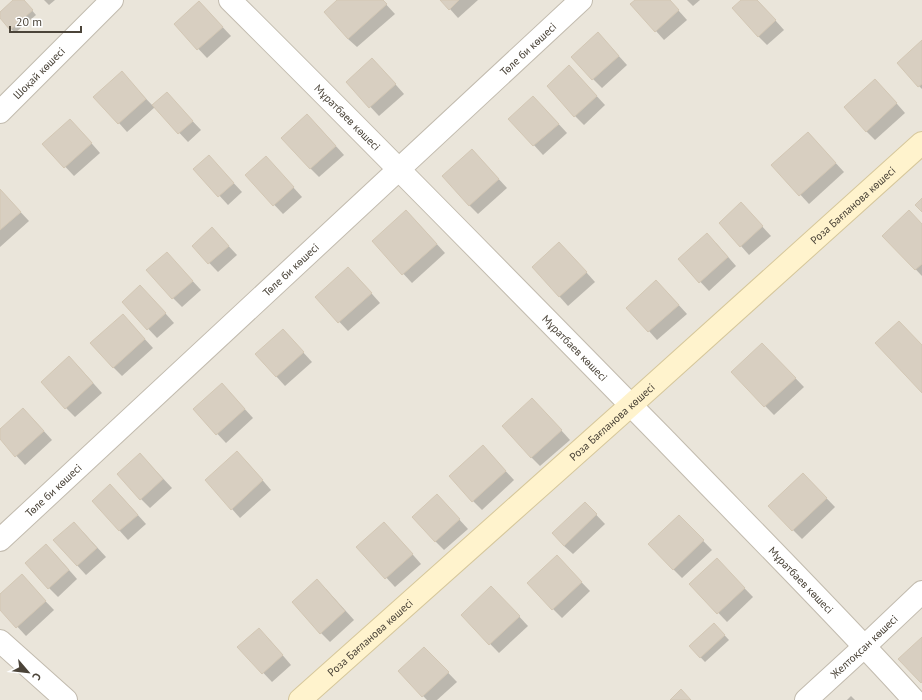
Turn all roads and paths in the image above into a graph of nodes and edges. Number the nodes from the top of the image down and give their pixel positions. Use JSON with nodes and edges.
{"nodes":[{"id":1,"x":112,"y":0,"type":"edge"},
{"id":2,"x":230,"y":0,"type":"edge"},
{"id":3,"x":581,"y":0,"type":"edge"},
{"id":4,"x":0,"y":112,"type":"edge"},
{"id":5,"x":922,"y":143,"type":"edge"},
{"id":6,"x":400,"y":169,"type":"junction"},
{"id":7,"x":631,"y":405,"type":"junction"},
{"id":8,"x":0,"y":540,"type":"edge"},
{"id":9,"x":922,"y":592,"type":"edge"},
{"id":10,"x":0,"y":641,"type":"edge"},
{"id":11,"x":865,"y":646,"type":"junction"},
{"id":12,"x":66,"y":700,"type":"edge"},
{"id":13,"x":300,"y":700,"type":"edge"},
{"id":14,"x":806,"y":700,"type":"edge"},
{"id":15,"x":914,"y":700,"type":"edge"}],
"edges":[{"from":1,"to":4,"type":"street","name":"Шоқай көшесі"},
{"from":2,"to":6,"type":"street","name":"Мұратбаев көшесі"},
{"from":3,"to":6,"type":"street","name":"Төле би көшесі"},
{"from":5,"to":7,"type":"street","name":"Роза Бағланова көшесі"},
{"from":6,"to":7,"type":"street","name":"Мұратбаев көшесі"},
{"from":6,"to":8,"type":"street","name":"Төле би көшесі"},
{"from":7,"to":11,"type":"street","name":"Мұратбаев көшесі"},
{"from":7,"to":13,"type":"street","name":"Роза Бағланова көшесі"},
{"from":9,"to":11,"type":"street","name":"Желтоқсан көшесі"},
{"from":10,"to":12,"type":"street"},
{"from":11,"to":14,"type":"street","name":"Желтоқсан көшесі"},
{"from":11,"to":15,"type":"street","name":"Мұратбаев көшесі"}]}
